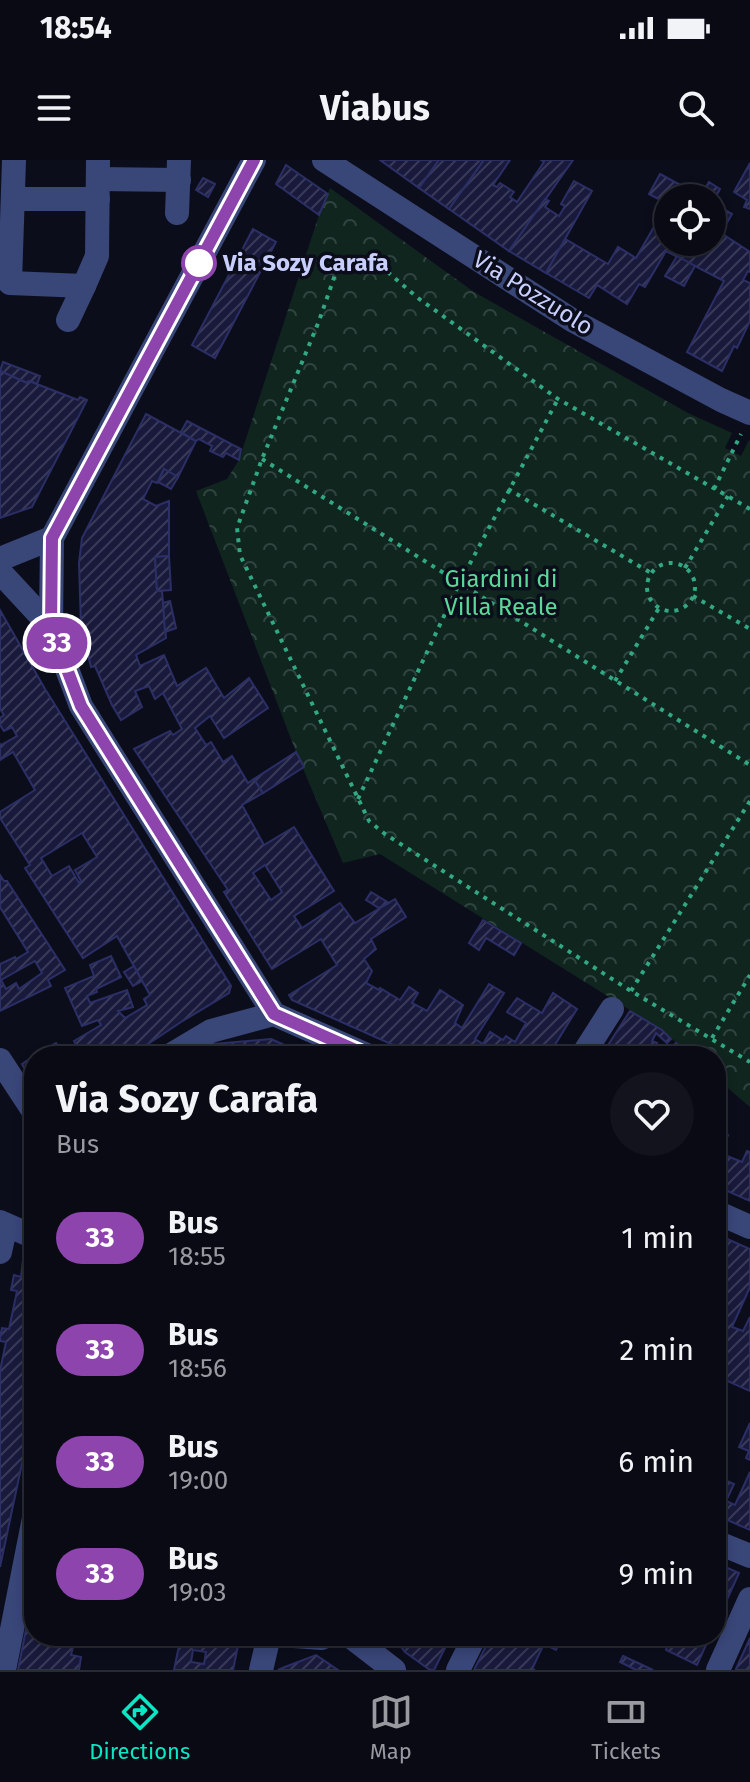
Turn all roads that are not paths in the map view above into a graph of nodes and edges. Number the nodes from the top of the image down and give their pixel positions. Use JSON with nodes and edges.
{"nodes":[{"id":1,"x":14,"y":160,"type":"edge"},
{"id":2,"x":254,"y":160,"type":"edge"},
{"id":3,"x":324,"y":160,"type":"edge"},
{"id":4,"x":179,"y":170,"type":"edge"},
{"id":5,"x":98,"y":179,"type":"edge"},
{"id":6,"x":13,"y":199,"type":"junction"},
{"id":7,"x":177,"y":213,"type":"dead end"},
{"id":8,"x":84,"y":286,"type":"junction"},
{"id":9,"x":68,"y":320,"type":"dead end"},
{"id":10,"x":750,"y":413,"type":"edge"},
{"id":11,"x":52,"y":538,"type":"junction"},
{"id":12,"x":0,"y":559,"type":"edge"},
{"id":13,"x":0,"y":572,"type":"edge"},
{"id":14,"x":51,"y":627,"type":"junction"},
{"id":15,"x":612,"y":1009,"type":"dead end"},
{"id":16,"x":274,"y":1014,"type":"junction"},
{"id":17,"x":186,"y":1046,"type":"edge"},
{"id":18,"x":346,"y":1046,"type":"edge"},
{"id":19,"x":588,"y":1046,"type":"edge"},
{"id":20,"x":0,"y":1060,"type":"edge"},
{"id":21,"x":24,"y":1097,"type":"edge"},
{"id":22,"x":726,"y":1216,"type":"edge"},
{"id":23,"x":3,"y":1224,"type":"edge"},
{"id":24,"x":750,"y":1227,"type":"edge"},
{"id":25,"x":24,"y":1233,"type":"edge"},
{"id":26,"x":0,"y":1252,"type":"edge"},
{"id":27,"x":24,"y":1545,"type":"edge"},
{"id":28,"x":726,"y":1546,"type":"edge"},
{"id":29,"x":750,"y":1556,"type":"edge"},
{"id":30,"x":11,"y":1579,"type":"edge"},
{"id":31,"x":750,"y":1599,"type":"edge"},
{"id":32,"x":267,"y":1646,"type":"edge"},
{"id":33,"x":363,"y":1646,"type":"edge"},
{"id":34,"x":470,"y":1646,"type":"edge"},
{"id":35,"x":4,"y":1670,"type":"edge"},
{"id":36,"x":261,"y":1670,"type":"edge"},
{"id":37,"x":394,"y":1670,"type":"edge"},
{"id":38,"x":458,"y":1670,"type":"edge"},
{"id":39,"x":718,"y":1670,"type":"edge"}],
"edges":[{"from":1,"to":6,"type":"street"},
{"from":2,"to":11,"type":"street"},
{"from":3,"to":10,"type":"street","name":"Via Pozzuolo"},
{"from":4,"to":5,"type":"street"},
{"from":4,"to":7,"type":"street"},
{"from":5,"to":6,"type":"street"},
{"from":5,"to":8,"type":"street"},
{"from":6,"to":8,"type":"street"},
{"from":8,"to":9,"type":"street"},
{"from":11,"to":12,"type":"street"},
{"from":11,"to":14,"type":"street"},
{"from":13,"to":14,"type":"street"},
{"from":14,"to":16,"type":"street"},
{"from":15,"to":19,"type":"street"},
{"from":16,"to":17,"type":"street"},
{"from":16,"to":18,"type":"street"},
{"from":20,"to":21,"type":"street"},
{"from":22,"to":24,"type":"street"},
{"from":23,"to":25,"type":"street"},
{"from":23,"to":26,"type":"street"},
{"from":27,"to":30,"type":"street"},
{"from":28,"to":29,"type":"street"},
{"from":30,"to":35,"type":"street"},
{"from":31,"to":39,"type":"street"},
{"from":32,"to":36,"type":"street"},
{"from":33,"to":37,"type":"street"},
{"from":34,"to":38,"type":"street"}]}
